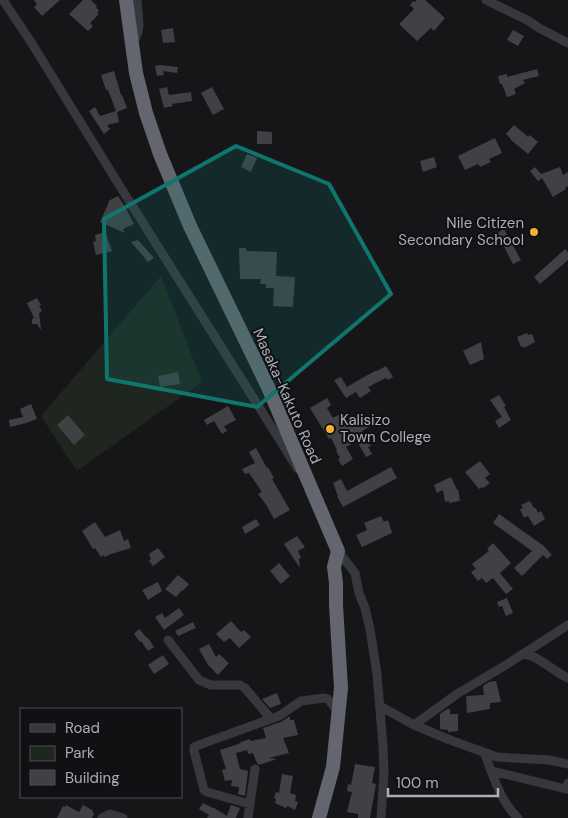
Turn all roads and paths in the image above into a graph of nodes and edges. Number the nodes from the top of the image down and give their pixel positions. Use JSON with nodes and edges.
{"nodes":[{"id":1,"x":4,"y":0,"type":"edge"},
{"id":2,"x":126,"y":0,"type":"edge"},
{"id":3,"x":137,"y":0,"type":"edge"},
{"id":4,"x":486,"y":0,"type":"edge"},
{"id":5,"x":568,"y":43,"type":"edge"},
{"id":6,"x":132,"y":49,"type":"junction"},
{"id":7,"x":311,"y":490,"type":"junction"},
{"id":8,"x":338,"y":552,"type":"junction"},
{"id":9,"x":568,"y":625,"type":"edge"},
{"id":10,"x":168,"y":640,"type":"dead end"},
{"id":11,"x":523,"y":654,"type":"junction"},
{"id":12,"x":568,"y":678,"type":"edge"},
{"id":13,"x":380,"y":706,"type":"junction"},
{"id":14,"x":340,"y":713,"type":"junction"},
{"id":15,"x":270,"y":719,"type":"junction"},
{"id":16,"x":414,"y":725,"type":"junction"},
{"id":17,"x":484,"y":752,"type":"junction"},
{"id":18,"x":568,"y":764,"type":"edge"},
{"id":19,"x":255,"y":769,"type":"dead end"},
{"id":20,"x":492,"y":772,"type":"junction"},
{"id":21,"x":568,"y":783,"type":"edge"},
{"id":22,"x":250,"y":804,"type":"junction"},
{"id":23,"x":102,"y":818,"type":"edge"},
{"id":24,"x":123,"y":818,"type":"edge"},
{"id":25,"x":248,"y":818,"type":"edge"},
{"id":26,"x":319,"y":818,"type":"edge"},
{"id":27,"x":381,"y":818,"type":"edge"},
{"id":28,"x":518,"y":818,"type":"edge"}],
"edges":[{"from":1,"to":7,"type":"street"},
{"from":2,"to":6,"type":"highway","name":"Masaka-Kakuto Road"},
{"from":3,"to":6,"type":"street"},
{"from":4,"to":5,"type":"street"},
{"from":6,"to":7,"type":"highway","name":"Masaka-Kakuto Road"},
{"from":7,"to":8,"type":"highway","name":"Masaka-Kakuto Road"},
{"from":8,"to":13,"type":"street"},
{"from":8,"to":14,"type":"highway"},
{"from":9,"to":11,"type":"street"},
{"from":10,"to":15,"type":"street"},
{"from":11,"to":12,"type":"street"},
{"from":11,"to":16,"type":"street"},
{"from":13,"to":16,"type":"street"},
{"from":13,"to":27,"type":"street"},
{"from":14,"to":15,"type":"street"},
{"from":14,"to":26,"type":"highway"},
{"from":15,"to":22,"type":"street"},
{"from":16,"to":17,"type":"street"},
{"from":17,"to":18,"type":"street"},
{"from":17,"to":20,"type":"street"},
{"from":19,"to":22,"type":"street"},
{"from":20,"to":21,"type":"street"},
{"from":20,"to":28,"type":"street"},
{"from":22,"to":25,"type":"street"},
{"from":23,"to":24,"type":"street"}]}
